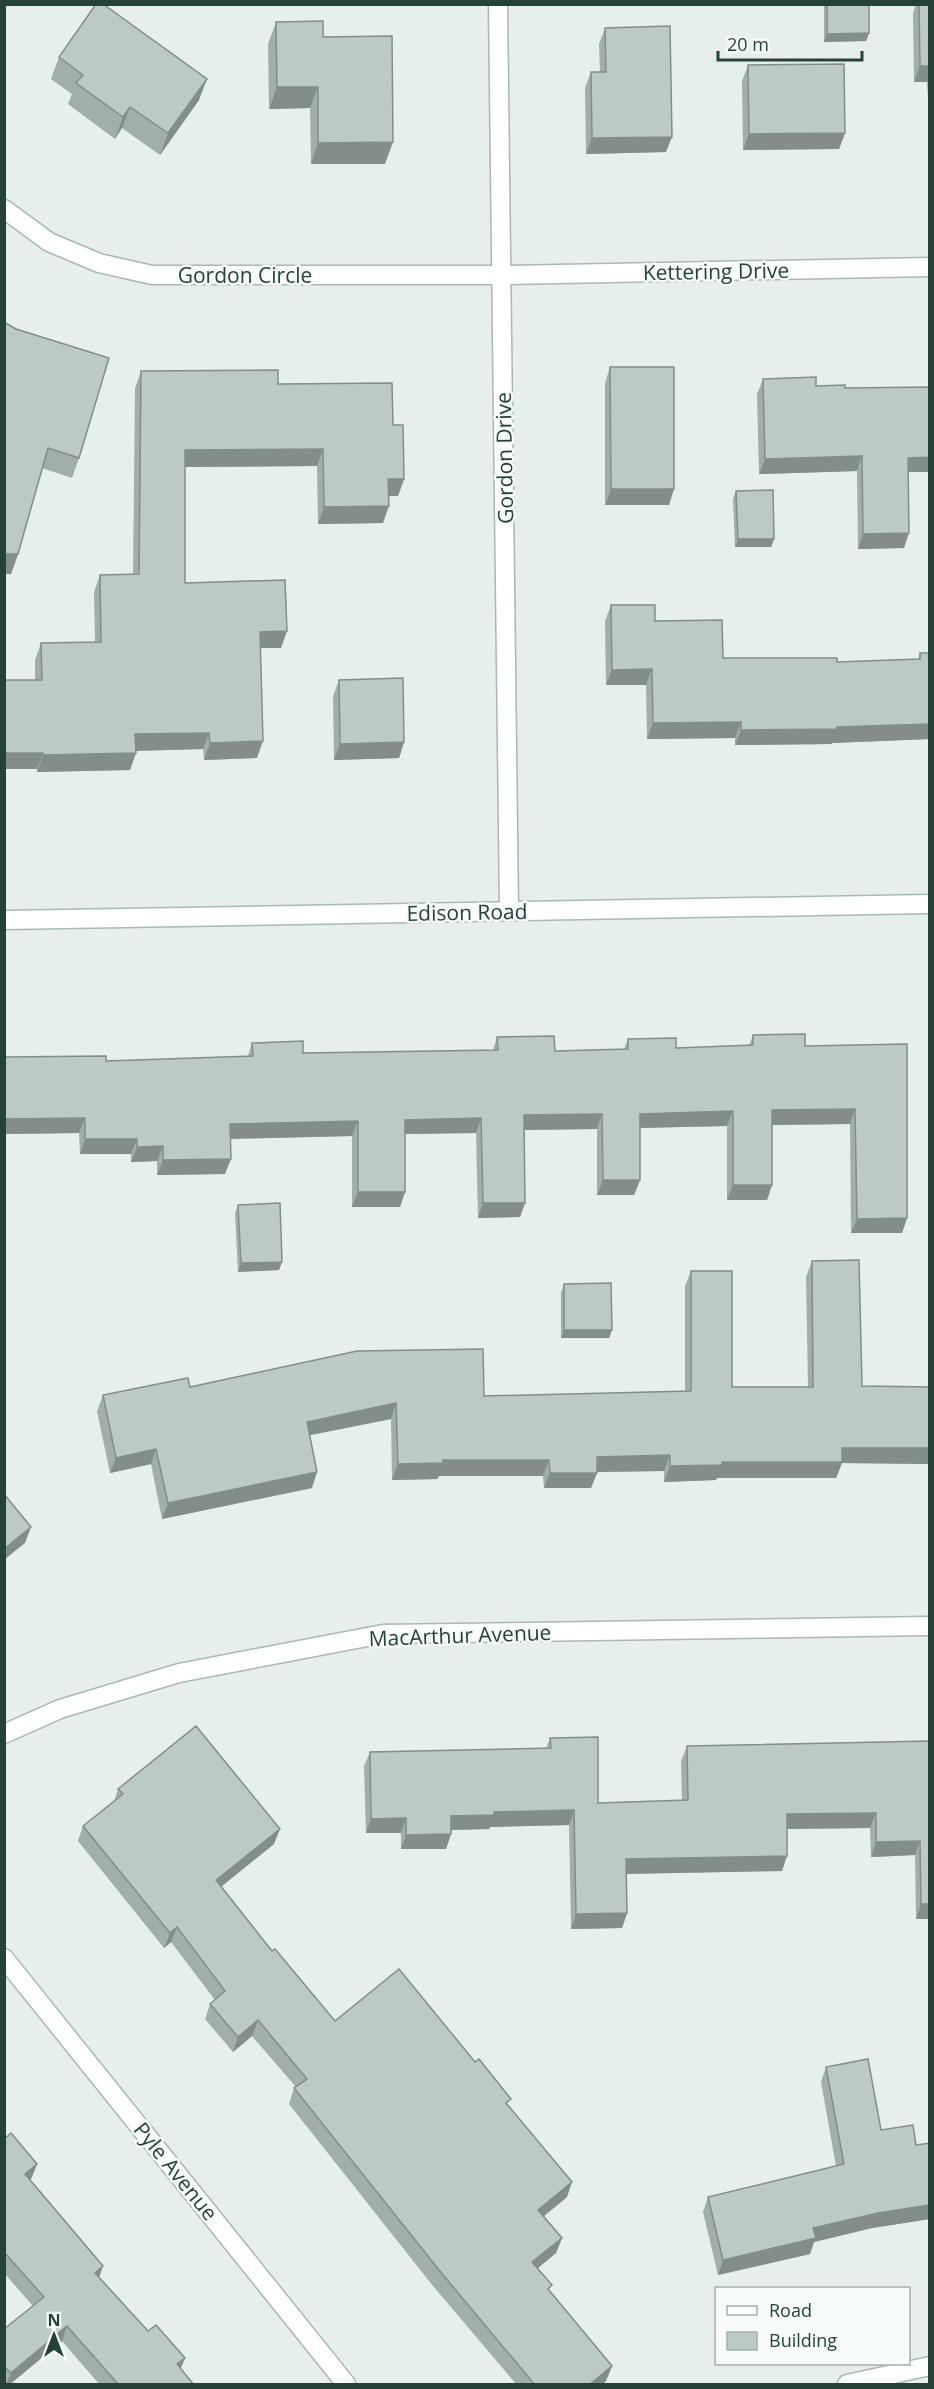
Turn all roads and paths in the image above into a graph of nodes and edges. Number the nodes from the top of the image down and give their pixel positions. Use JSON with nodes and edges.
{"nodes":[{"id":1,"x":498,"y":4,"type":"edge"},
{"id":2,"x":4,"y":209,"type":"edge"},
{"id":3,"x":930,"y":267,"type":"edge"},
{"id":4,"x":502,"y":275,"type":"junction"},
{"id":5,"x":930,"y":904,"type":"edge"},
{"id":6,"x":509,"y":911,"type":"junction"},
{"id":7,"x":4,"y":920,"type":"edge"},
{"id":8,"x":930,"y":1626,"type":"edge"},
{"id":9,"x":4,"y":1734,"type":"edge"},
{"id":10,"x":4,"y":1958,"type":"edge"},
{"id":11,"x":930,"y":2366,"type":"edge"},
{"id":12,"x":346,"y":2385,"type":"edge"},
{"id":13,"x":847,"y":2385,"type":"edge"}],
"edges":[{"from":1,"to":4,"type":"street","name":"Gordon Drive"},
{"from":2,"to":4,"type":"street","name":"Gordon Circle"},
{"from":3,"to":4,"type":"street","name":"Kettering Drive"},
{"from":4,"to":6,"type":"street","name":"Gordon Drive"},
{"from":5,"to":6,"type":"street","name":"Edison Road"},
{"from":6,"to":7,"type":"street","name":"Edison Road"},
{"from":8,"to":9,"type":"street","name":"MacArthur Avenue"},
{"from":10,"to":12,"type":"street","name":"Pyle Avenue"},
{"from":11,"to":13,"type":"street"}]}
